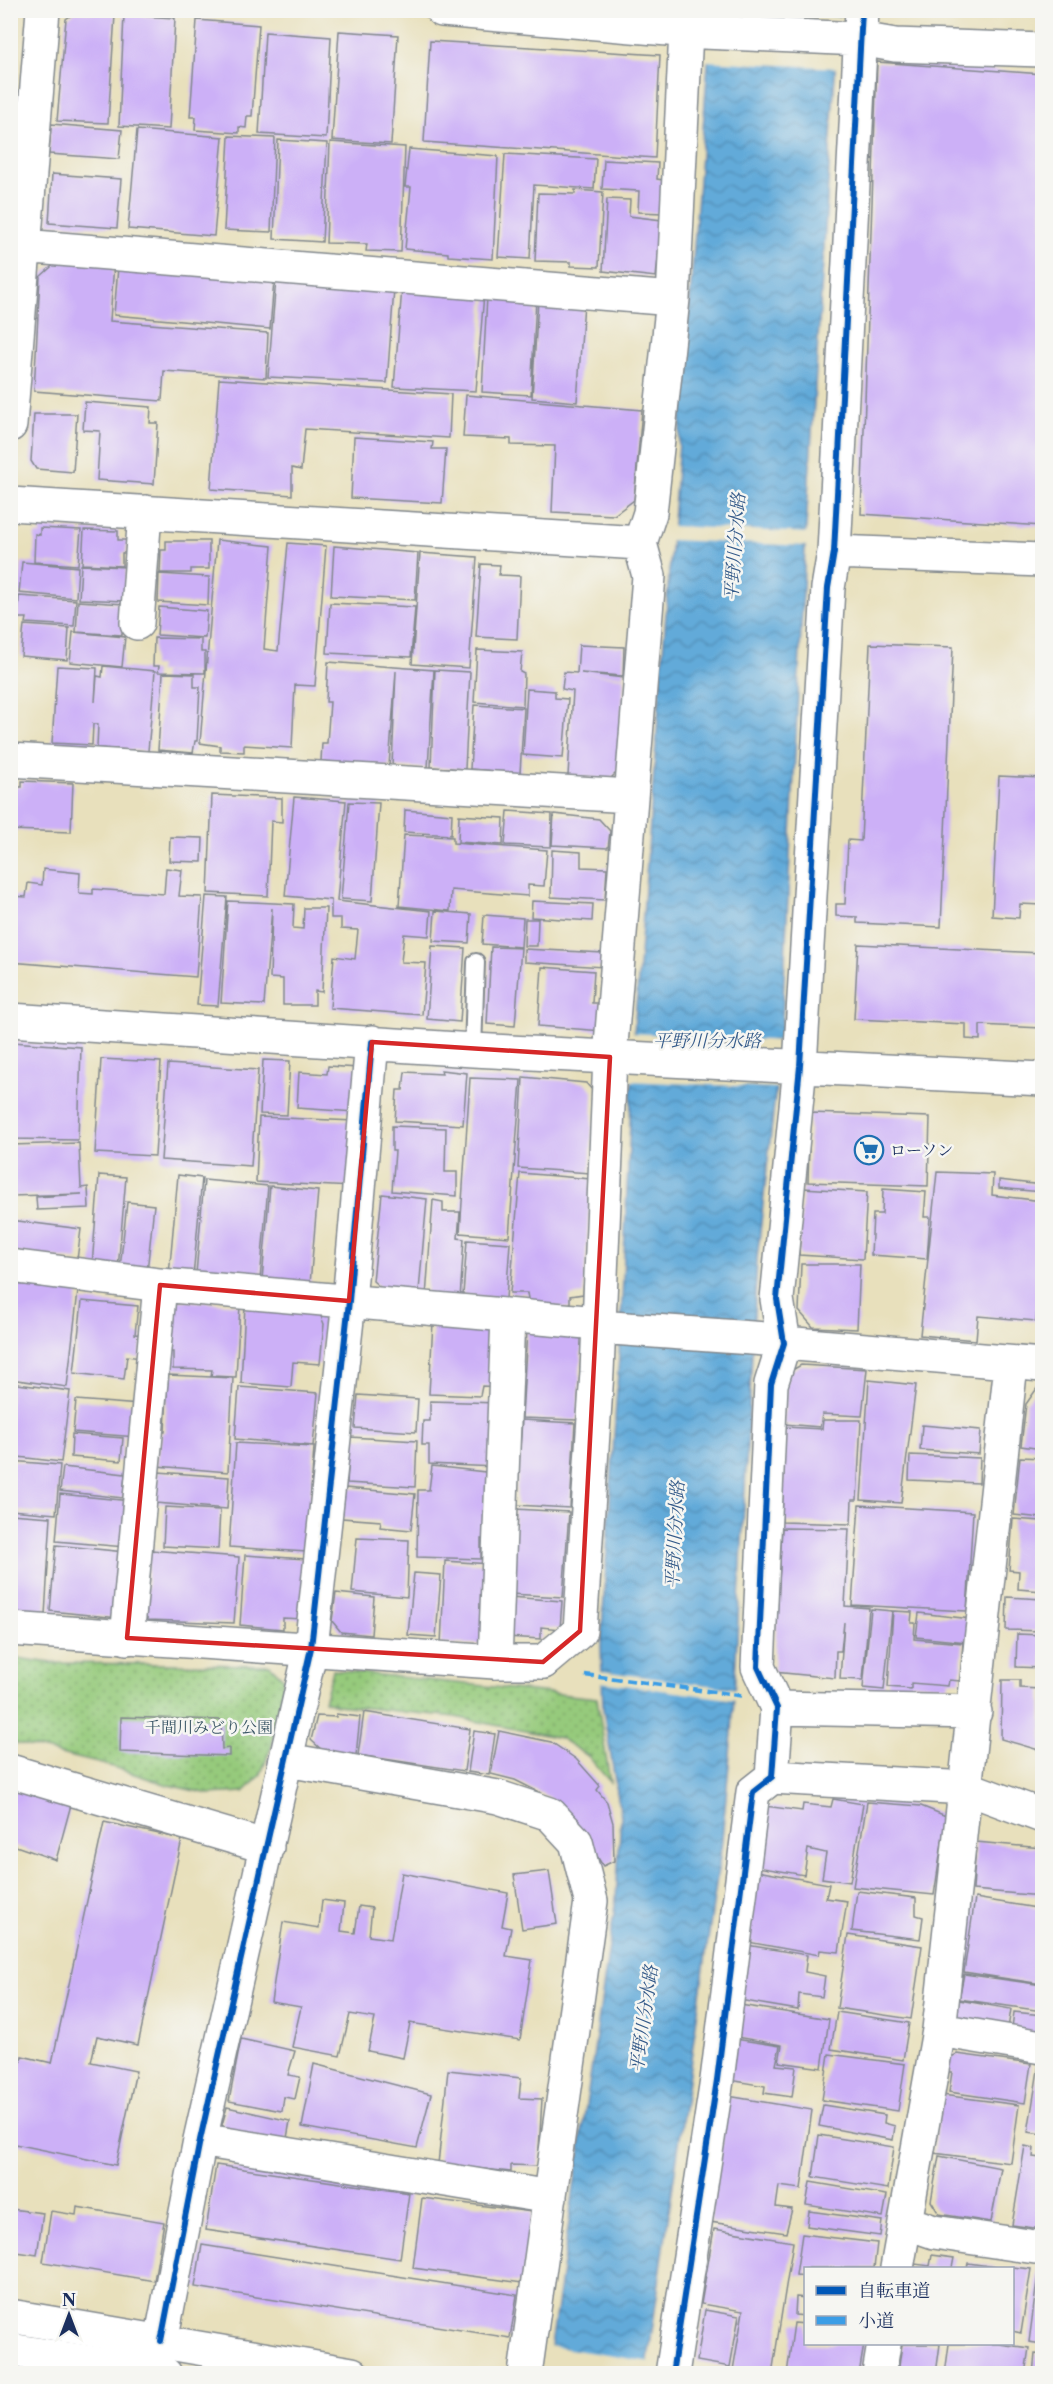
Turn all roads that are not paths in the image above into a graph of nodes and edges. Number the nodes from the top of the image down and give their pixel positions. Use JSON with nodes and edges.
{"nodes":[{"id":1,"x":43,"y":10,"type":"edge"},
{"id":2,"x":442,"y":10,"type":"edge"},
{"id":3,"x":692,"y":24,"type":"edge"},
{"id":4,"x":856,"y":29,"type":"edge"},
{"id":5,"x":1042,"y":50,"type":"edge"},
{"id":6,"x":17,"y":246,"type":"edge"},
{"id":7,"x":673,"y":299,"type":"junction"},
{"id":8,"x":10,"y":425,"type":"edge"},
{"id":9,"x":10,"y":504,"type":"edge"},
{"id":10,"x":145,"y":512,"type":"junction"},
{"id":11,"x":640,"y":543,"type":"junction"},
{"id":12,"x":834,"y":552,"type":"junction"},
{"id":13,"x":1042,"y":560,"type":"edge"},
{"id":14,"x":137,"y":623,"type":"dead end"},
{"id":15,"x":10,"y":760,"type":"edge"},
{"id":16,"x":631,"y":796,"type":"junction"},
{"id":17,"x":476,"y":962,"type":"dead end"},
{"id":18,"x":10,"y":1020,"type":"edge"},
{"id":19,"x":372,"y":1042,"type":"junction"},
{"id":20,"x":473,"y":1050,"type":"junction"},
{"id":21,"x":617,"y":1057,"type":"junction"},
{"id":22,"x":792,"y":1065,"type":"junction"},
{"id":23,"x":1042,"y":1080,"type":"edge"},
{"id":24,"x":10,"y":1266,"type":"edge"},
{"id":25,"x":160,"y":1285,"type":"junction"},
{"id":26,"x":349,"y":1301,"type":"junction"},
{"id":27,"x":508,"y":1316,"type":"junction"},
{"id":28,"x":605,"y":1326,"type":"junction"},
{"id":29,"x":775,"y":1341,"type":"junction"},
{"id":30,"x":1027,"y":1364,"type":"edge"},
{"id":31,"x":10,"y":1629,"type":"edge"},
{"id":32,"x":128,"y":1638,"type":"junction"},
{"id":33,"x":311,"y":1648,"type":"junction"},
{"id":34,"x":495,"y":1662,"type":"junction"},
{"id":35,"x":777,"y":1708,"type":"junction"},
{"id":36,"x":975,"y":1712,"type":"junction"},
{"id":37,"x":287,"y":1760,"type":"junction"},
{"id":38,"x":10,"y":1771,"type":"edge"},
{"id":39,"x":772,"y":1777,"type":"junction"},
{"id":40,"x":967,"y":1788,"type":"junction"},
{"id":41,"x":1042,"y":1816,"type":"edge"},
{"id":42,"x":267,"y":1847,"type":"junction"},
{"id":43,"x":939,"y":2030,"type":"junction"},
{"id":44,"x":1042,"y":2048,"type":"edge"},
{"id":45,"x":200,"y":2140,"type":"junction"},
{"id":46,"x":550,"y":2197,"type":"junction"},
{"id":47,"x":905,"y":2223,"type":"junction"},
{"id":48,"x":1042,"y":2248,"type":"edge"},
{"id":49,"x":897,"y":2267,"type":"edge"},
{"id":50,"x":10,"y":2316,"type":"edge"},
{"id":51,"x":161,"y":2341,"type":"junction"},
{"id":52,"x":884,"y":2345,"type":"edge"},
{"id":53,"x":10,"y":2350,"type":"edge"},
{"id":54,"x":165,"y":2373,"type":"edge"},
{"id":55,"x":352,"y":2373,"type":"edge"},
{"id":56,"x":525,"y":2373,"type":"edge"},
{"id":57,"x":672,"y":2373,"type":"edge"},
{"id":58,"x":879,"y":2373,"type":"edge"}],
"edges":[{"from":1,"to":6,"type":"main road"},
{"from":2,"to":3,"type":"main road"},
{"from":3,"to":4,"type":"main road"},
{"from":3,"to":7,"type":"main road"},
{"from":4,"to":5,"type":"main road"},
{"from":4,"to":12,"type":"main road"},
{"from":6,"to":7,"type":"main road"},
{"from":6,"to":8,"type":"main road"},
{"from":7,"to":11,"type":"main road"},
{"from":9,"to":10,"type":"main road"},
{"from":10,"to":11,"type":"main road"},
{"from":10,"to":14,"type":"main road"},
{"from":11,"to":16,"type":"main road"},
{"from":12,"to":13,"type":"main road"},
{"from":12,"to":22,"type":"main road"},
{"from":15,"to":16,"type":"main road"},
{"from":16,"to":21,"type":"main road"},
{"from":17,"to":20,"type":"lane"},
{"from":18,"to":19,"type":"main road"},
{"from":19,"to":20,"type":"main road"},
{"from":19,"to":26,"type":"main road"},
{"from":20,"to":21,"type":"main road"},
{"from":21,"to":22,"type":"main road"},
{"from":21,"to":28,"type":"main road"},
{"from":22,"to":23,"type":"main road"},
{"from":22,"to":29,"type":"main road"},
{"from":24,"to":25,"type":"main road"},
{"from":25,"to":26,"type":"main road"},
{"from":25,"to":32,"type":"main road"},
{"from":26,"to":27,"type":"main road"},
{"from":26,"to":33,"type":"main road"},
{"from":27,"to":28,"type":"main road"},
{"from":27,"to":34,"type":"main road"},
{"from":28,"to":29,"type":"main road"},
{"from":28,"to":34,"type":"main road"},
{"from":29,"to":30,"type":"main road"},
{"from":29,"to":35,"type":"main road"},
{"from":30,"to":36,"type":"main road"},
{"from":31,"to":32,"type":"main road"},
{"from":32,"to":33,"type":"main road"},
{"from":33,"to":34,"type":"main road"},
{"from":33,"to":37,"type":"main road"},
{"from":35,"to":36,"type":"main road"},
{"from":35,"to":39,"type":"main road"},
{"from":36,"to":40,"type":"main road"},
{"from":37,"to":42,"type":"main road"},
{"from":37,"to":46,"type":"main road"},
{"from":38,"to":42,"type":"main road"},
{"from":39,"to":40,"type":"main road"},
{"from":39,"to":57,"type":"main road"},
{"from":40,"to":41,"type":"main road"},
{"from":40,"to":43,"type":"main road"},
{"from":42,"to":45,"type":"main road"},
{"from":43,"to":44,"type":"main road"},
{"from":43,"to":47,"type":"main road"},
{"from":45,"to":46,"type":"main road"},
{"from":45,"to":51,"type":"main road"},
{"from":46,"to":56,"type":"main road"},
{"from":47,"to":48,"type":"main road"},
{"from":47,"to":49,"type":"main road"},
{"from":50,"to":51,"type":"main road"},
{"from":51,"to":55,"type":"main road"},
{"from":52,"to":58,"type":"main road"},
{"from":53,"to":54,"type":"main road"}]}
